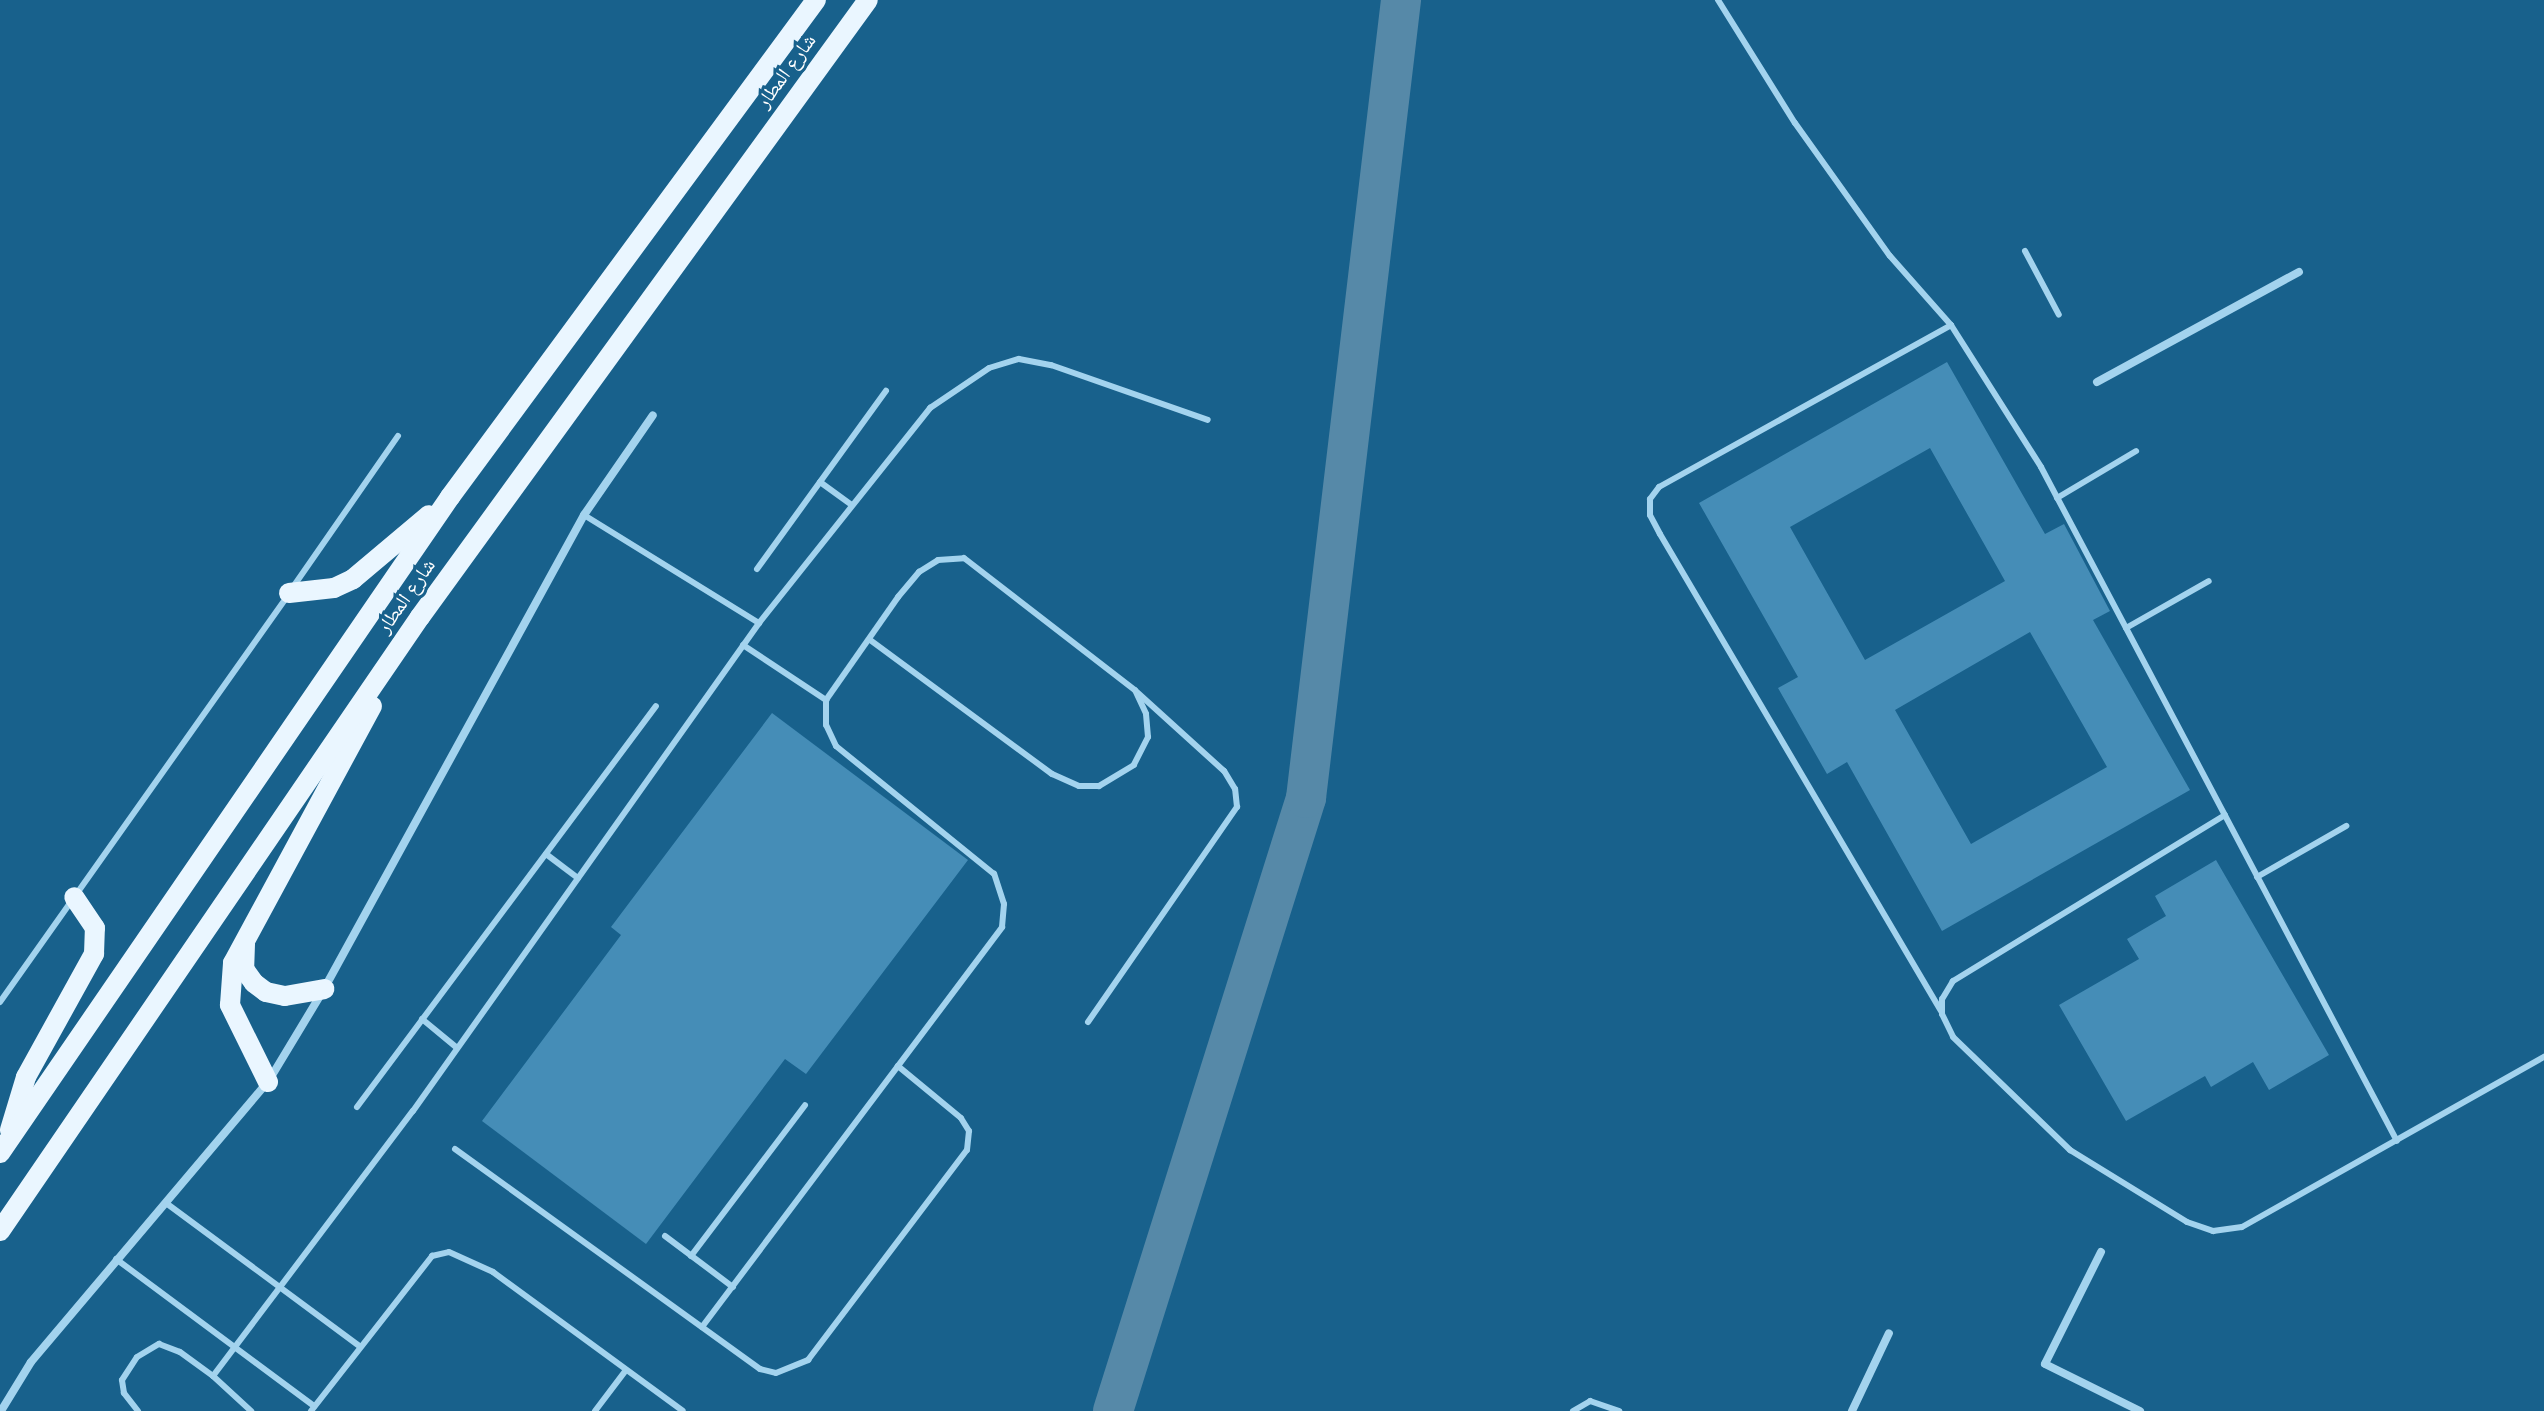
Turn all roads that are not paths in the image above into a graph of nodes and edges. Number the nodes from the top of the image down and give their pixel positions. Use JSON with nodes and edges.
{"nodes":[{"id":1,"x":816,"y":0,"type":"edge"},
{"id":2,"x":868,"y":0,"type":"edge"},
{"id":3,"x":1718,"y":0,"type":"edge"},
{"id":4,"x":2025,"y":251,"type":"dead end"},
{"id":5,"x":2299,"y":272,"type":"dead end"},
{"id":6,"x":2059,"y":315,"type":"dead end"},
{"id":7,"x":1951,"y":325,"type":"junction"},
{"id":8,"x":2097,"y":382,"type":"dead end"},
{"id":9,"x":886,"y":391,"type":"dead end"},
{"id":10,"x":653,"y":415,"type":"dead end"},
{"id":11,"x":1208,"y":420,"type":"dead end"},
{"id":12,"x":398,"y":436,"type":"dead end"},
{"id":13,"x":2136,"y":451,"type":"dead end"},
{"id":14,"x":820,"y":482,"type":"junction"},
{"id":15,"x":450,"y":497,"type":"junction"},
{"id":16,"x":2057,"y":498,"type":"junction"},
{"id":17,"x":852,"y":505,"type":"junction"},
{"id":18,"x":584,"y":515,"type":"junction"},
{"id":19,"x":757,"y":569,"type":"dead end"},
{"id":20,"x":2209,"y":581,"type":"dead end"},
{"id":21,"x":289,"y":593,"type":"junction"},
{"id":22,"x":420,"y":617,"type":"junction"},
{"id":23,"x":759,"y":623,"type":"junction"},
{"id":24,"x":2126,"y":628,"type":"junction"},
{"id":25,"x":869,"y":639,"type":"junction"},
{"id":26,"x":743,"y":645,"type":"junction"},
{"id":27,"x":1135,"y":690,"type":"junction"},
{"id":28,"x":826,"y":700,"type":"junction"},
{"id":29,"x":656,"y":706,"type":"dead end"},
{"id":30,"x":2225,"y":815,"type":"junction"},
{"id":31,"x":2346,"y":826,"type":"dead end"},
{"id":32,"x":546,"y":854,"type":"junction"},
{"id":33,"x":2257,"y":877,"type":"junction"},
{"id":34,"x":578,"y":878,"type":"junction"},
{"id":35,"x":74,"y":897,"type":"junction"},
{"id":36,"x":245,"y":944,"type":"junction"},
{"id":37,"x":324,"y":989,"type":"junction"},
{"id":38,"x":0,"y":1002,"type":"edge"},
{"id":39,"x":1942,"y":1014,"type":"junction"},
{"id":40,"x":422,"y":1019,"type":"junction"},
{"id":41,"x":1088,"y":1022,"type":"dead end"},
{"id":42,"x":457,"y":1048,"type":"junction"},
{"id":43,"x":2544,"y":1057,"type":"edge"},
{"id":44,"x":898,"y":1066,"type":"junction"},
{"id":45,"x":268,"y":1082,"type":"junction"},
{"id":46,"x":805,"y":1105,"type":"dead end"},
{"id":47,"x":357,"y":1107,"type":"dead end"},
{"id":48,"x":2397,"y":1141,"type":"junction"},
{"id":49,"x":4,"y":1147,"type":"edge"},
{"id":50,"x":455,"y":1149,"type":"dead end"},
{"id":51,"x":166,"y":1203,"type":"junction"},
{"id":52,"x":0,"y":1231,"type":"edge"},
{"id":53,"x":665,"y":1236,"type":"dead end"},
{"id":54,"x":2101,"y":1252,"type":"dead end"},
{"id":55,"x":691,"y":1256,"type":"junction"},
{"id":56,"x":116,"y":1259,"type":"junction"},
{"id":57,"x":281,"y":1287,"type":"junction"},
{"id":58,"x":733,"y":1287,"type":"junction"},
{"id":59,"x":702,"y":1327,"type":"junction"},
{"id":60,"x":1889,"y":1333,"type":"dead end"},
{"id":61,"x":359,"y":1346,"type":"junction"},
{"id":62,"x":234,"y":1347,"type":"junction"},
{"id":63,"x":626,"y":1370,"type":"junction"},
{"id":64,"x":213,"y":1376,"type":"junction"},
{"id":65,"x":313,"y":1409,"type":"edge"},
{"id":66,"x":1,"y":1411,"type":"edge"},
{"id":67,"x":138,"y":1411,"type":"edge"},
{"id":68,"x":251,"y":1411,"type":"edge"},
{"id":69,"x":595,"y":1411,"type":"edge"},
{"id":70,"x":683,"y":1411,"type":"edge"},
{"id":71,"x":1573,"y":1411,"type":"edge"},
{"id":72,"x":1619,"y":1411,"type":"edge"},
{"id":73,"x":1852,"y":1411,"type":"edge"},
{"id":74,"x":2140,"y":1411,"type":"edge"}],
"edges":[{"from":1,"to":15,"type":"main road","name":"شارع المطار"},
{"from":2,"to":22,"type":"main road","name":"شارع المطار"},
{"from":3,"to":7,"type":"lane"},
{"from":4,"to":6,"type":"lane"},
{"from":5,"to":8,"type":"street"},
{"from":7,"to":16,"type":"lane"},
{"from":7,"to":39,"type":"lane"},
{"from":9,"to":14,"type":"lane"},
{"from":10,"to":18,"type":"street"},
{"from":11,"to":17,"type":"lane"},
{"from":12,"to":21,"type":"lane"},
{"from":13,"to":16,"type":"lane"},
{"from":14,"to":17,"type":"lane"},
{"from":14,"to":19,"type":"lane"},
{"from":15,"to":21,"type":"main road"},
{"from":15,"to":49,"type":"main road","name":"شارع المطار"},
{"from":16,"to":24,"type":"lane"},
{"from":17,"to":23,"type":"lane"},
{"from":18,"to":23,"type":"lane"},
{"from":18,"to":37,"type":"street"},
{"from":20,"to":24,"type":"lane"},
{"from":21,"to":35,"type":"lane"},
{"from":22,"to":36,"type":"main road"},
{"from":22,"to":52,"type":"main road","name":"شارع المطار"},
{"from":23,"to":26,"type":"lane"},
{"from":24,"to":30,"type":"lane"},
{"from":25,"to":27,"type":"lane"},
{"from":25,"to":27,"type":"lane"},
{"from":25,"to":28,"type":"lane"},
{"from":26,"to":28,"type":"lane"},
{"from":26,"to":34,"type":"lane"},
{"from":27,"to":41,"type":"lane"},
{"from":28,"to":44,"type":"lane"},
{"from":29,"to":32,"type":"lane"},
{"from":30,"to":33,"type":"lane"},
{"from":30,"to":39,"type":"lane"},
{"from":31,"to":33,"type":"lane"},
{"from":32,"to":34,"type":"lane"},
{"from":32,"to":40,"type":"lane"},
{"from":33,"to":48,"type":"lane"},
{"from":34,"to":42,"type":"lane"},
{"from":35,"to":38,"type":"lane"},
{"from":35,"to":49,"type":"main road"},
{"from":36,"to":37,"type":"main road"},
{"from":36,"to":45,"type":"main road"},
{"from":37,"to":45,"type":"street"},
{"from":39,"to":48,"type":"lane"},
{"from":40,"to":42,"type":"lane"},
{"from":40,"to":47,"type":"lane"},
{"from":42,"to":57,"type":"lane"},
{"from":43,"to":48,"type":"lane"},
{"from":44,"to":58,"type":"lane"},
{"from":44,"to":59,"type":"lane"},
{"from":45,"to":51,"type":"street"},
{"from":46,"to":55,"type":"lane"},
{"from":50,"to":59,"type":"lane"},
{"from":51,"to":56,"type":"street"},
{"from":51,"to":57,"type":"lane"},
{"from":53,"to":55,"type":"lane"},
{"from":54,"to":74,"type":"street"},
{"from":55,"to":58,"type":"lane"},
{"from":56,"to":62,"type":"lane"},
{"from":56,"to":66,"type":"street"},
{"from":57,"to":61,"type":"lane"},
{"from":57,"to":62,"type":"lane"},
{"from":58,"to":59,"type":"lane"},
{"from":60,"to":73,"type":"street"},
{"from":61,"to":63,"type":"lane"},
{"from":61,"to":65,"type":"lane"},
{"from":62,"to":64,"type":"lane"},
{"from":62,"to":65,"type":"lane"},
{"from":63,"to":69,"type":"lane"},
{"from":63,"to":70,"type":"lane"},
{"from":64,"to":67,"type":"lane"},
{"from":64,"to":68,"type":"lane"},
{"from":71,"to":72,"type":"lane"}]}
